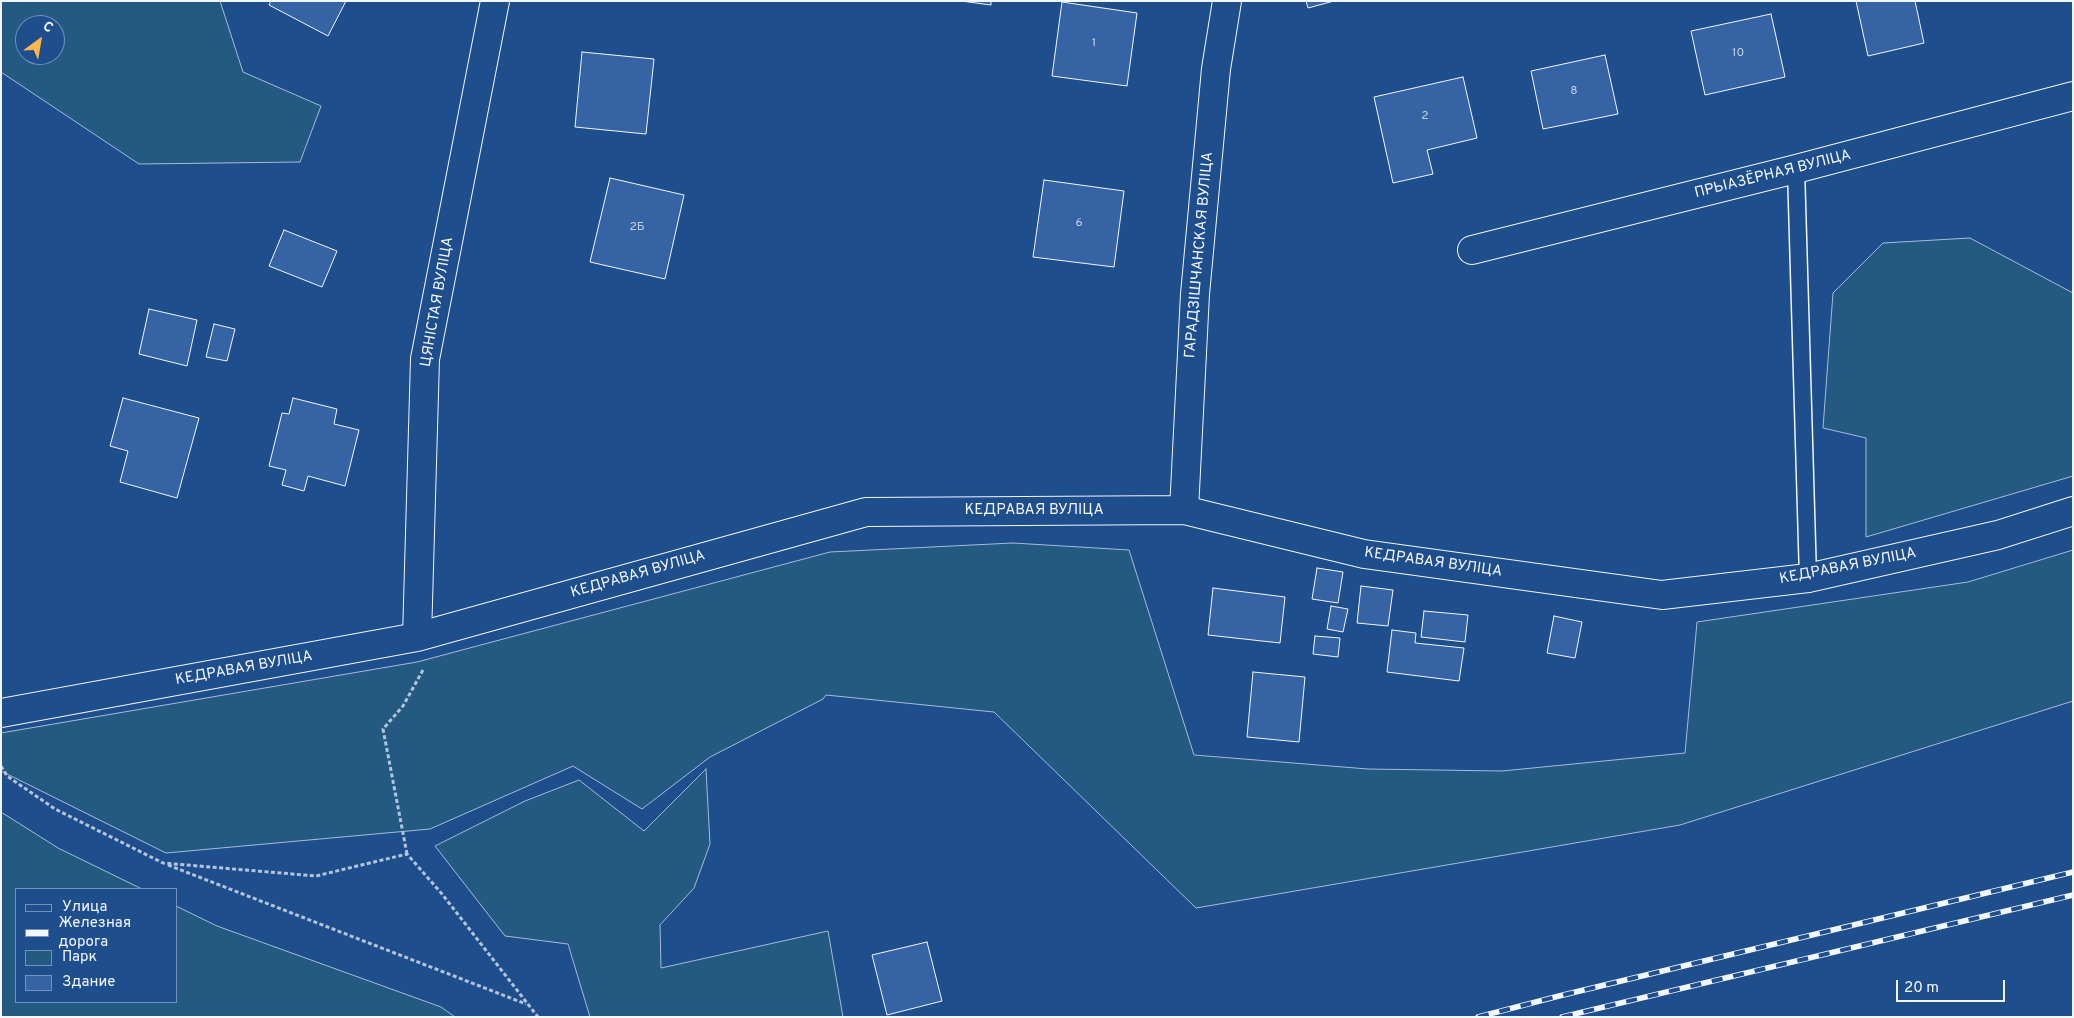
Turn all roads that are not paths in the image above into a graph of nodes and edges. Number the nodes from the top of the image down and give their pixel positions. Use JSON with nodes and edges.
{"nodes":[{"id":1,"x":495,"y":1,"type":"edge"},
{"id":2,"x":1227,"y":1,"type":"edge"},
{"id":3,"x":2073,"y":96,"type":"edge"},
{"id":4,"x":1796,"y":169,"type":"junction"},
{"id":5,"x":1472,"y":250,"type":"dead end"},
{"id":6,"x":1184,"y":510,"type":"junction"},
{"id":7,"x":2073,"y":511,"type":"edge"},
{"id":8,"x":1808,"y":578,"type":"junction"},
{"id":9,"x":417,"y":637,"type":"junction"},
{"id":10,"x":1,"y":713,"type":"edge"}],
"edges":[{"from":1,"to":9,"type":"street","name":"ЦЯНІСТАЯ ВУЛІЦА"},
{"from":2,"to":6,"type":"street","name":"ГАРАДЗІШЧАНСКАЯ ВУЛІЦА"},
{"from":3,"to":4,"type":"street","name":"ПРЫАЗЁРНАЯ ВУЛІЦА"},
{"from":4,"to":5,"type":"street","name":"ПРЫАЗЁРНАЯ ВУЛІЦА"},
{"from":4,"to":8,"type":"lane"},
{"from":6,"to":8,"type":"street","name":"КЕДРАВАЯ ВУЛІЦА"},
{"from":6,"to":9,"type":"street","name":"КЕДРАВАЯ ВУЛІЦА"},
{"from":7,"to":8,"type":"street","name":"КЕДРАВАЯ ВУЛІЦА"},
{"from":9,"to":10,"type":"street","name":"КЕДРАВАЯ ВУЛІЦА"}]}
